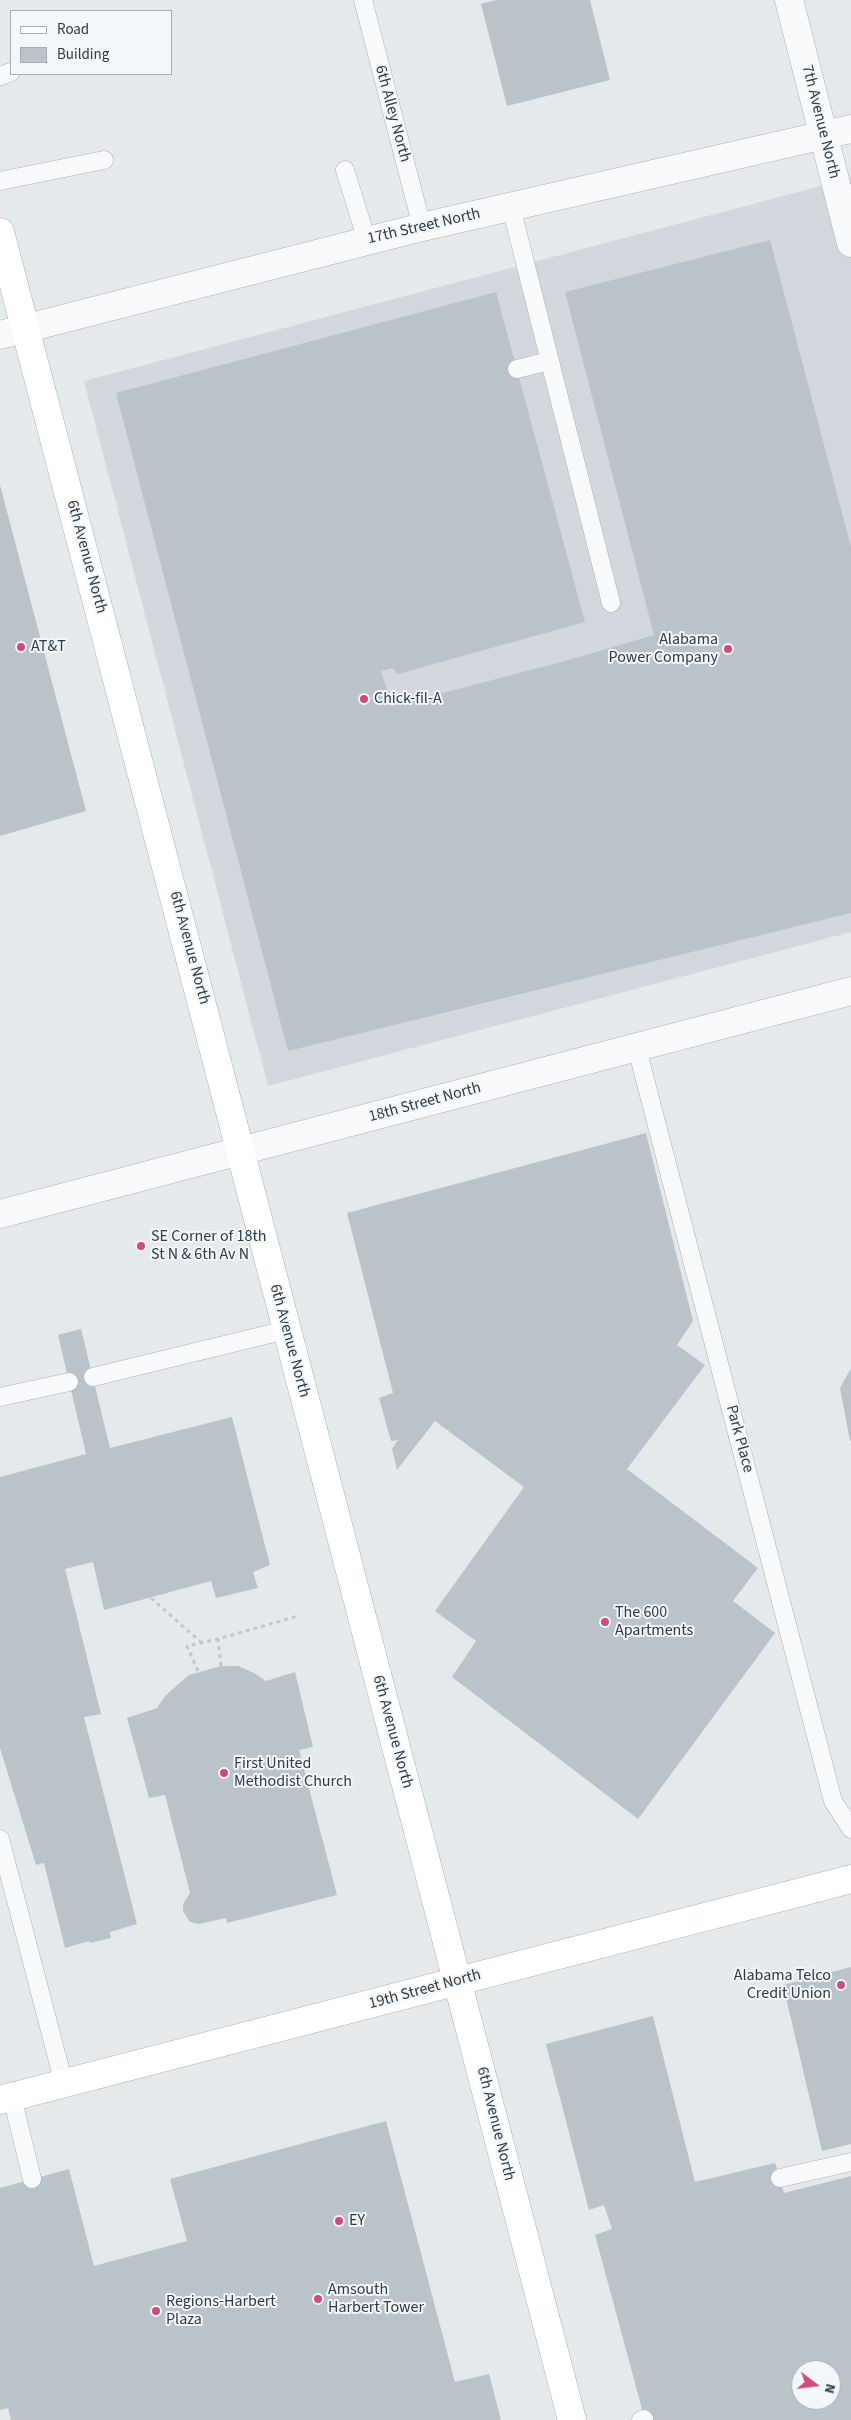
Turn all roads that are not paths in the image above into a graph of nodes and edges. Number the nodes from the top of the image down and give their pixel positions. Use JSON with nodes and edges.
{"nodes":[{"id":1,"x":363,"y":0,"type":"edge"},
{"id":2,"x":789,"y":0,"type":"edge"},
{"id":3,"x":851,"y":130,"type":"edge"},
{"id":4,"x":824,"y":137,"type":"junction"},
{"id":5,"x":104,"y":160,"type":"dead end"},
{"id":6,"x":345,"y":170,"type":"dead end"},
{"id":7,"x":0,"y":181,"type":"edge"},
{"id":8,"x":511,"y":207,"type":"junction"},
{"id":9,"x":422,"y":227,"type":"junction"},
{"id":10,"x":0,"y":232,"type":"edge"},
{"id":11,"x":367,"y":241,"type":"junction"},
{"id":12,"x":851,"y":243,"type":"edge"},
{"id":13,"x":13,"y":332,"type":"edge"},
{"id":14,"x":548,"y":361,"type":"junction"},
{"id":15,"x":517,"y":369,"type":"dead end"},
{"id":16,"x":611,"y":603,"type":"dead end"},
{"id":17,"x":851,"y":991,"type":"edge"},
{"id":18,"x":636,"y":1045,"type":"junction"},
{"id":19,"x":240,"y":1153,"type":"junction"},
{"id":20,"x":0,"y":1214,"type":"edge"},
{"id":21,"x":286,"y":1330,"type":"junction"},
{"id":22,"x":93,"y":1377,"type":"dead end"},
{"id":23,"x":69,"y":1382,"type":"dead end"},
{"id":24,"x":0,"y":1397,"type":"edge"},
{"id":25,"x":851,"y":1829,"type":"edge"},
{"id":26,"x":0,"y":1839,"type":"edge"},
{"id":27,"x":851,"y":1879,"type":"edge"},
{"id":28,"x":458,"y":1981,"type":"junction"},
{"id":29,"x":64,"y":2084,"type":"junction"},
{"id":30,"x":6,"y":2099,"type":"edge"},
{"id":31,"x":851,"y":2162,"type":"edge"},
{"id":32,"x":780,"y":2178,"type":"dead end"},
{"id":33,"x":32,"y":2180,"type":"dead end"},
{"id":34,"x":572,"y":2420,"type":"edge"}],
"edges":[{"from":1,"to":9,"type":"lane","name":"6th Alley North"},
{"from":2,"to":4,"type":"street","name":"7th Avenue North"},
{"from":3,"to":4,"type":"street","name":"17th Street North"},
{"from":4,"to":8,"type":"street","name":"17th Street North"},
{"from":4,"to":12,"type":"street","name":"7th Avenue North"},
{"from":5,"to":7,"type":"lane"},
{"from":6,"to":11,"type":"lane"},
{"from":8,"to":9,"type":"street","name":"17th Street North"},
{"from":8,"to":14,"type":"lane"},
{"from":9,"to":11,"type":"street","name":"17th Street North"},
{"from":10,"to":13,"type":"main road","name":"6th Avenue North"},
{"from":11,"to":13,"type":"street","name":"17th Street North"},
{"from":13,"to":19,"type":"main road","name":"6th Avenue North"},
{"from":14,"to":15,"type":"lane"},
{"from":14,"to":16,"type":"lane"},
{"from":17,"to":18,"type":"street","name":"18th Street North"},
{"from":18,"to":19,"type":"street","name":"18th Street North"},
{"from":18,"to":25,"type":"lane","name":"Park Place"},
{"from":19,"to":20,"type":"street","name":"18th Street North"},
{"from":19,"to":21,"type":"main road","name":"6th Avenue North"},
{"from":21,"to":22,"type":"lane"},
{"from":21,"to":28,"type":"main road","name":"6th Avenue North"},
{"from":23,"to":24,"type":"lane"},
{"from":26,"to":29,"type":"lane"},
{"from":27,"to":28,"type":"main road","name":"19th Street North"},
{"from":28,"to":29,"type":"main road","name":"19th Street North"},
{"from":28,"to":34,"type":"main road","name":"6th Avenue North"},
{"from":29,"to":30,"type":"main road","name":"19th Street North"},
{"from":30,"to":33,"type":"lane"},
{"from":31,"to":32,"type":"lane"}]}
